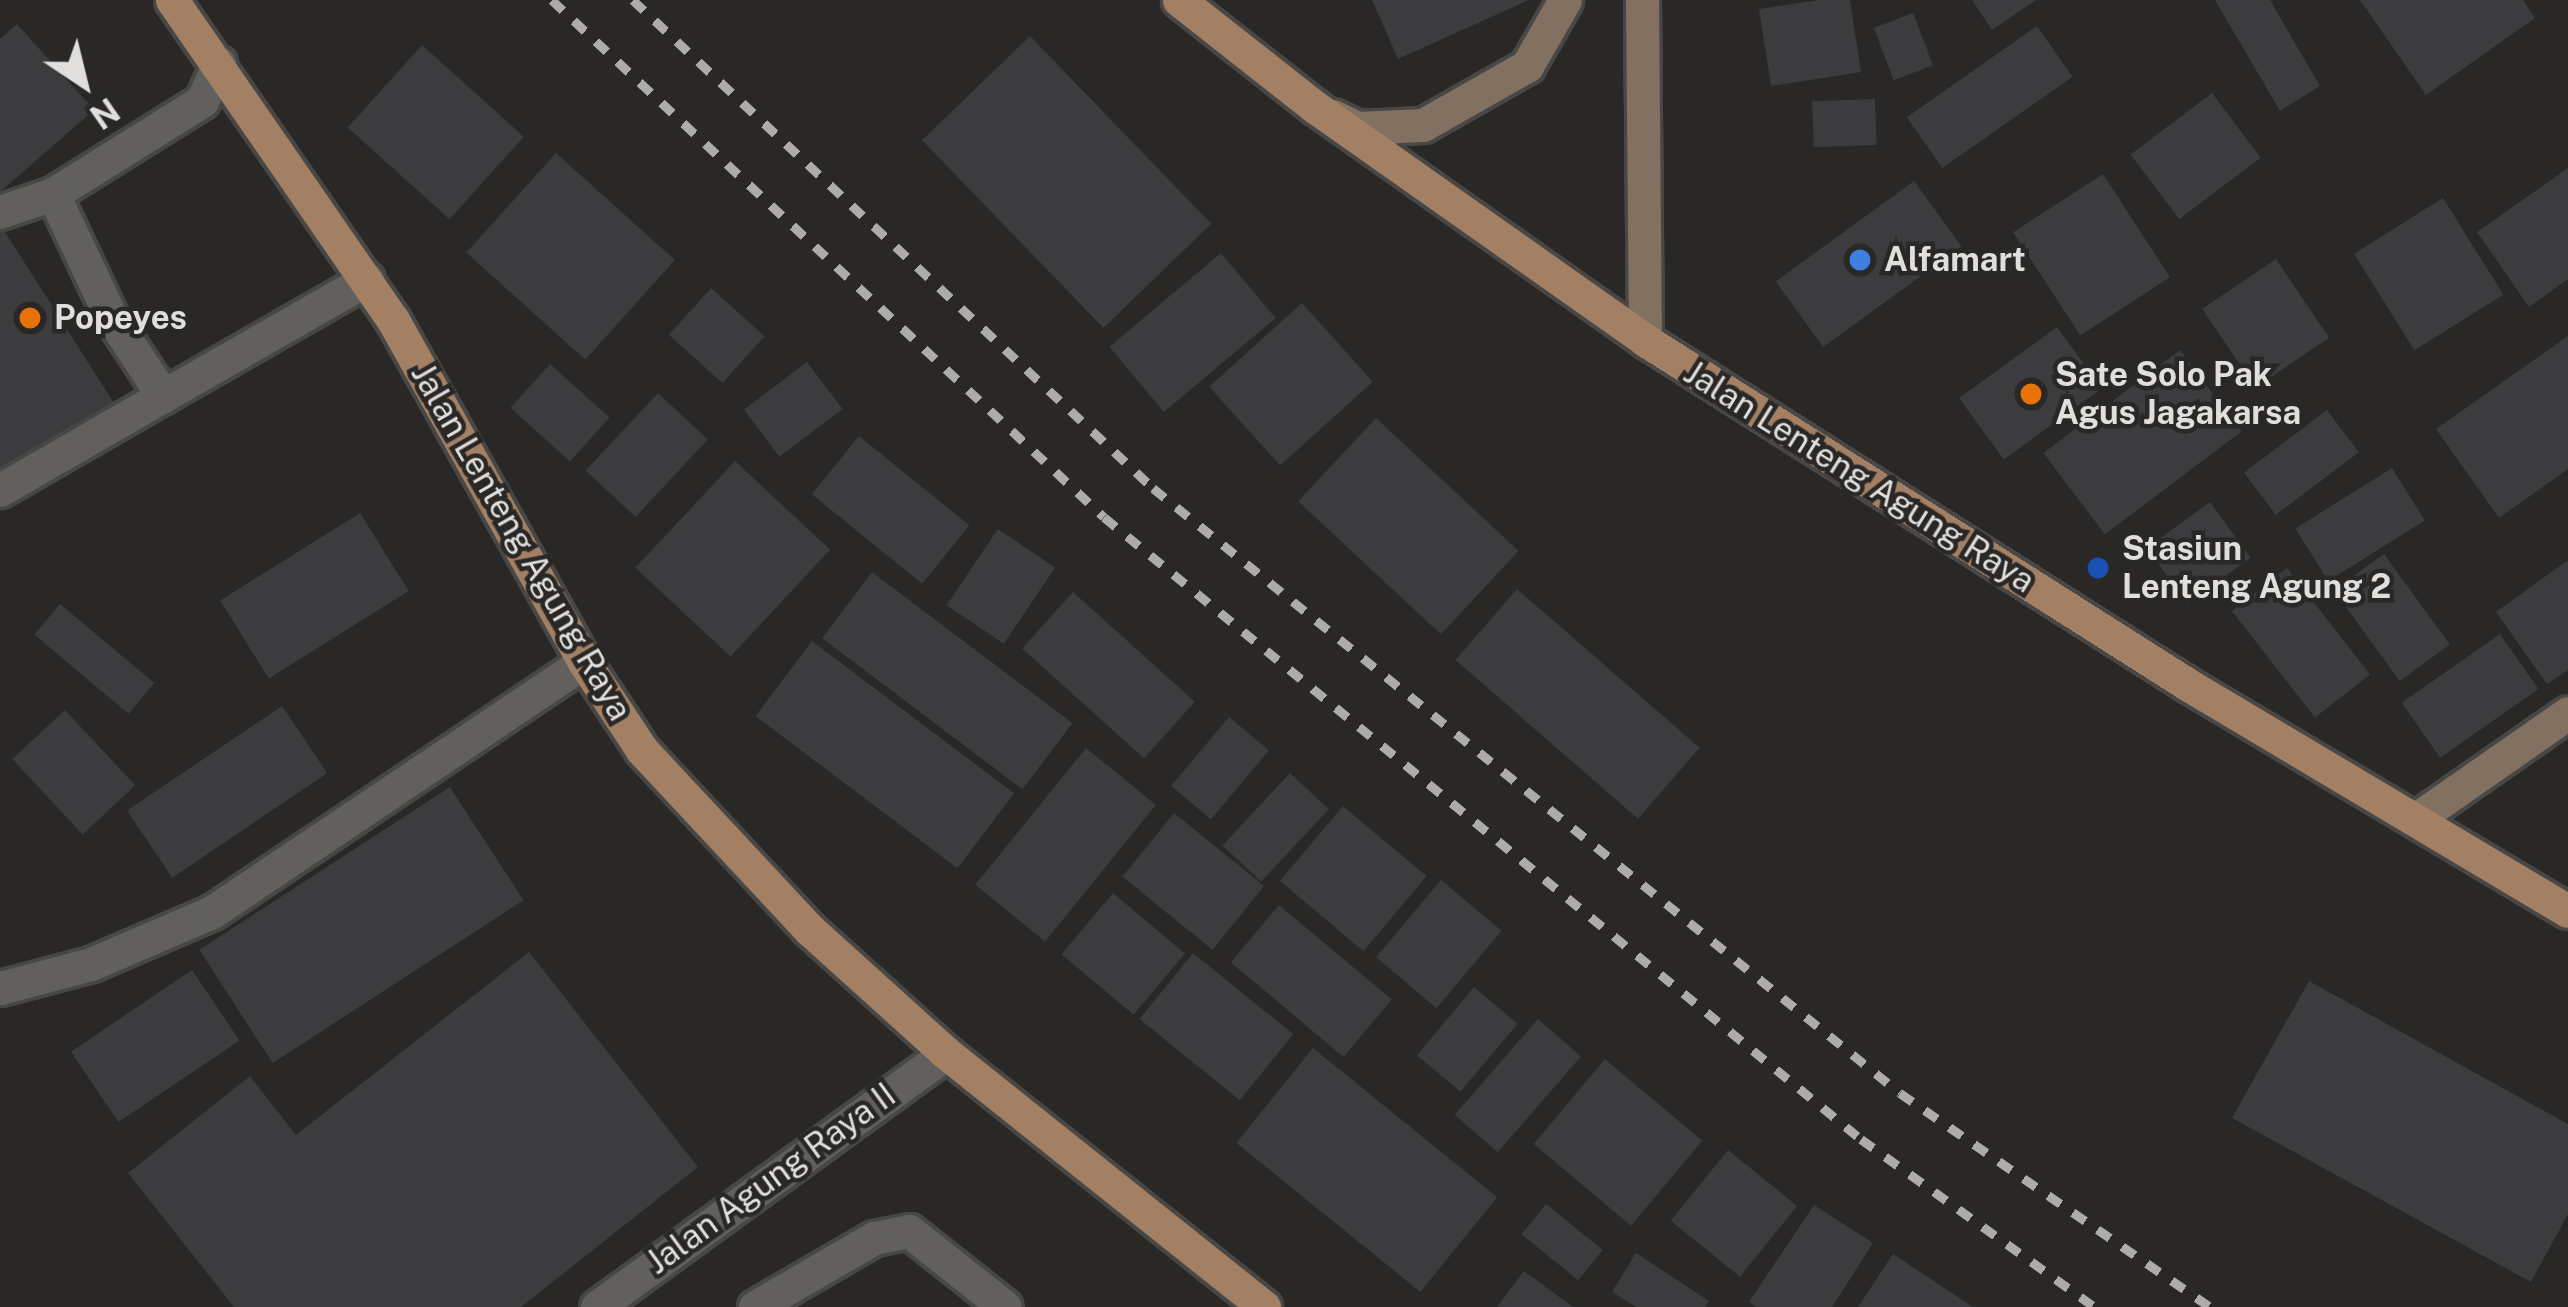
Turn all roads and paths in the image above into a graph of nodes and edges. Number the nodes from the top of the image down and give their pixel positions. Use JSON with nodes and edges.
{"nodes":[{"id":1,"x":172,"y":0,"type":"edge"},
{"id":2,"x":1179,"y":0,"type":"edge"},
{"id":3,"x":1564,"y":0,"type":"edge"},
{"id":4,"x":1642,"y":0,"type":"edge"},
{"id":5,"x":218,"y":63,"type":"junction"},
{"id":6,"x":1315,"y":107,"type":"junction"},
{"id":7,"x":52,"y":194,"type":"junction"},
{"id":8,"x":0,"y":212,"type":"edge"},
{"id":9,"x":367,"y":279,"type":"junction"},
{"id":10,"x":1645,"y":340,"type":"junction"},
{"id":11,"x":163,"y":396,"type":"junction"},
{"id":12,"x":0,"y":490,"type":"edge"},
{"id":13,"x":584,"y":662,"type":"junction"},
{"id":14,"x":2568,"y":713,"type":"edge"},
{"id":15,"x":2416,"y":819,"type":"junction"},
{"id":16,"x":2568,"y":911,"type":"edge"},
{"id":17,"x":0,"y":988,"type":"edge"},
{"id":18,"x":946,"y":1053,"type":"junction"},
{"id":19,"x":597,"y":1307,"type":"edge"},
{"id":20,"x":755,"y":1307,"type":"edge"},
{"id":21,"x":1005,"y":1307,"type":"edge"},
{"id":22,"x":1264,"y":1307,"type":"edge"}],
"edges":[{"from":1,"to":5,"type":"main road","name":"Jalan Lenteng Agung Raya"},
{"from":2,"to":6,"type":"main road","name":"Jalan Lenteng Agung Raya"},
{"from":3,"to":6,"type":"main road"},
{"from":4,"to":10,"type":"main road"},
{"from":5,"to":7,"type":"street"},
{"from":5,"to":9,"type":"main road","name":"Jalan Lenteng Agung Raya"},
{"from":6,"to":10,"type":"main road","name":"Jalan Lenteng Agung Raya"},
{"from":7,"to":8,"type":"street"},
{"from":7,"to":11,"type":"street"},
{"from":9,"to":11,"type":"street"},
{"from":9,"to":13,"type":"main road","name":"Jalan Lenteng Agung Raya"},
{"from":10,"to":15,"type":"main road","name":"Jalan Lenteng Agung Raya"},
{"from":11,"to":12,"type":"street"},
{"from":13,"to":17,"type":"street"},
{"from":13,"to":18,"type":"main road","name":"Jalan Lenteng Agung Raya"},
{"from":14,"to":15,"type":"main road"},
{"from":15,"to":16,"type":"main road","name":"Jalan Lenteng Agung Raya"},
{"from":18,"to":19,"type":"street","name":"Jalan Agung Raya II"},
{"from":18,"to":22,"type":"main road","name":"Jalan Lenteng Agung Raya"},
{"from":20,"to":21,"type":"street"}]}
